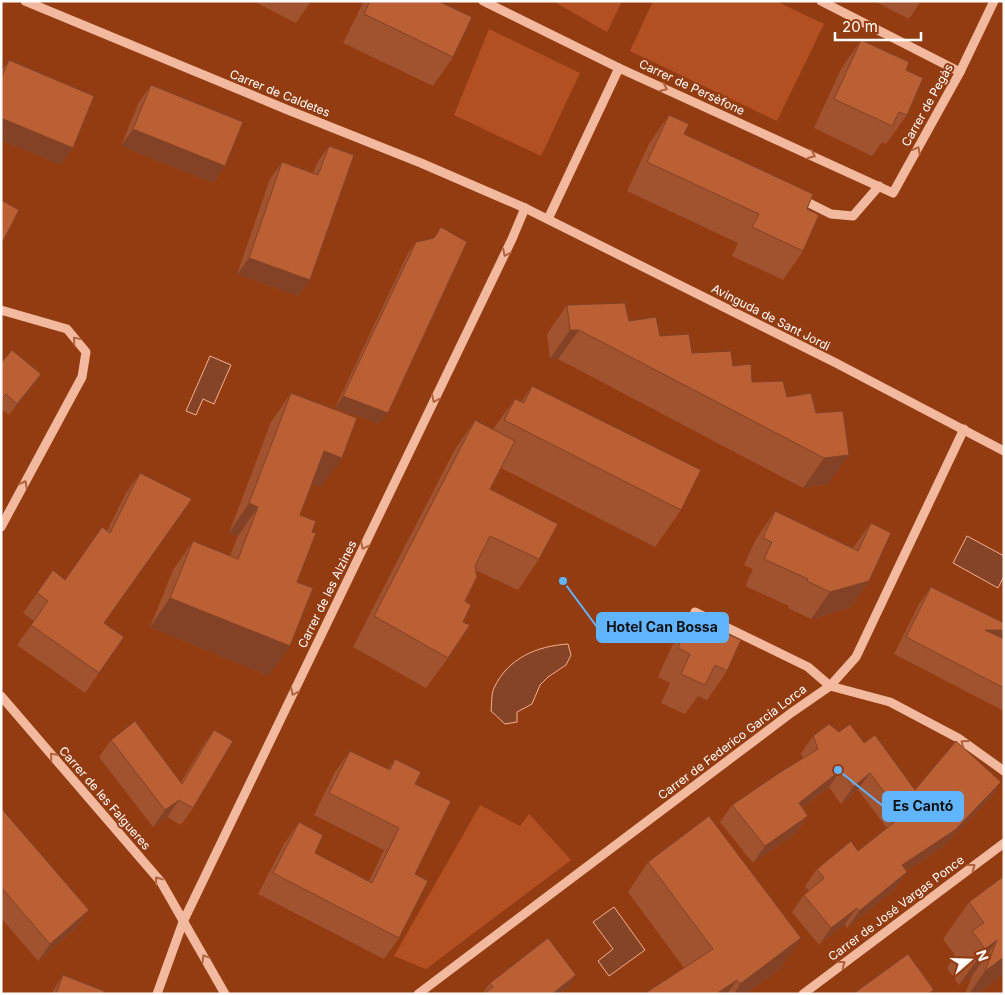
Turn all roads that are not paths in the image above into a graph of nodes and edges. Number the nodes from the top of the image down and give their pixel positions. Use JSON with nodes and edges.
{"nodes":[{"id":1,"x":25,"y":1,"type":"edge"},
{"id":2,"x":483,"y":1,"type":"edge"},
{"id":3,"x":821,"y":1,"type":"edge"},
{"id":4,"x":994,"y":1,"type":"edge"},
{"id":5,"x":36,"y":3,"type":"edge"},
{"id":6,"x":497,"y":4,"type":"edge"},
{"id":7,"x":619,"y":68,"type":"junction"},
{"id":8,"x":960,"y":72,"type":"junction"},
{"id":9,"x":878,"y":186,"type":"junction"},
{"id":10,"x":893,"y":193,"type":"joint"},
{"id":11,"x":794,"y":196,"type":"edge"},
{"id":12,"x":526,"y":208,"type":"junction"},
{"id":13,"x":548,"y":219,"type":"junction"},
{"id":14,"x":1,"y":310,"type":"edge"},
{"id":15,"x":964,"y":429,"type":"junction"},
{"id":16,"x":1004,"y":451,"type":"edge"},
{"id":17,"x":1,"y":528,"type":"edge"},
{"id":18,"x":695,"y":612,"type":"dead end"},
{"id":19,"x":830,"y":686,"type":"junction"},
{"id":20,"x":1,"y":696,"type":"edge"},
{"id":21,"x":1004,"y":771,"type":"edge"},
{"id":22,"x":1004,"y":843,"type":"edge"},
{"id":23,"x":183,"y":922,"type":"junction"},
{"id":24,"x":157,"y":994,"type":"edge"},
{"id":25,"x":226,"y":994,"type":"edge"},
{"id":26,"x":418,"y":994,"type":"edge"},
{"id":27,"x":803,"y":994,"type":"edge"}],
"edges":[{"from":1,"to":5,"type":"street","name":"Carrer de Caldetes"},
{"from":2,"to":6,"type":"street","name":"Carrer de Persèfone"},
{"from":3,"to":8,"type":"street"},
{"from":4,"to":8,"type":"street","name":"Carrer de Pegàs"},
{"from":5,"to":12,"type":"street","name":"Carrer de Caldetes"},
{"from":6,"to":7,"type":"street","name":"Carrer de Persèfone"},
{"from":7,"to":9,"type":"street","name":"Carrer de Persèfone","one_way":true},
{"from":7,"to":13,"type":"street"},
{"from":10,"to":8,"type":"street","name":"Carrer de Pegàs","one_way":true},
{"from":9,"to":10,"type":"street","name":"Carrer de Persèfone"},
{"from":9,"to":11,"type":"street"},
{"from":12,"to":13,"type":"street","name":"Avinguda de Sant Jordi"},
{"from":12,"to":23,"type":"street","name":"Carrer de les Alzines","one_way":true},
{"from":13,"to":15,"type":"street","name":"Avinguda de Sant Jordi"},
{"from":17,"to":14,"type":"street","one_way":true},
{"from":15,"to":16,"type":"street","name":"Avinguda de Sant Jordi"},
{"from":15,"to":19,"type":"street","name":"Carrer de Federico García Lorca"},
{"from":18,"to":19,"type":"street"},
{"from":21,"to":19,"type":"street","one_way":true},
{"from":19,"to":26,"type":"street","name":"Carrer de Federico García Lorca"},
{"from":23,"to":20,"type":"street","name":"Carrer de les Falgueres","one_way":true},
{"from":27,"to":22,"type":"street","name":"Carrer de José Vargas Ponce","one_way":true},
{"from":23,"to":24,"type":"street","name":"Carrer de les Alzines"},
{"from":25,"to":23,"type":"street","name":"Carrer de les Falgueres","one_way":true}]}
